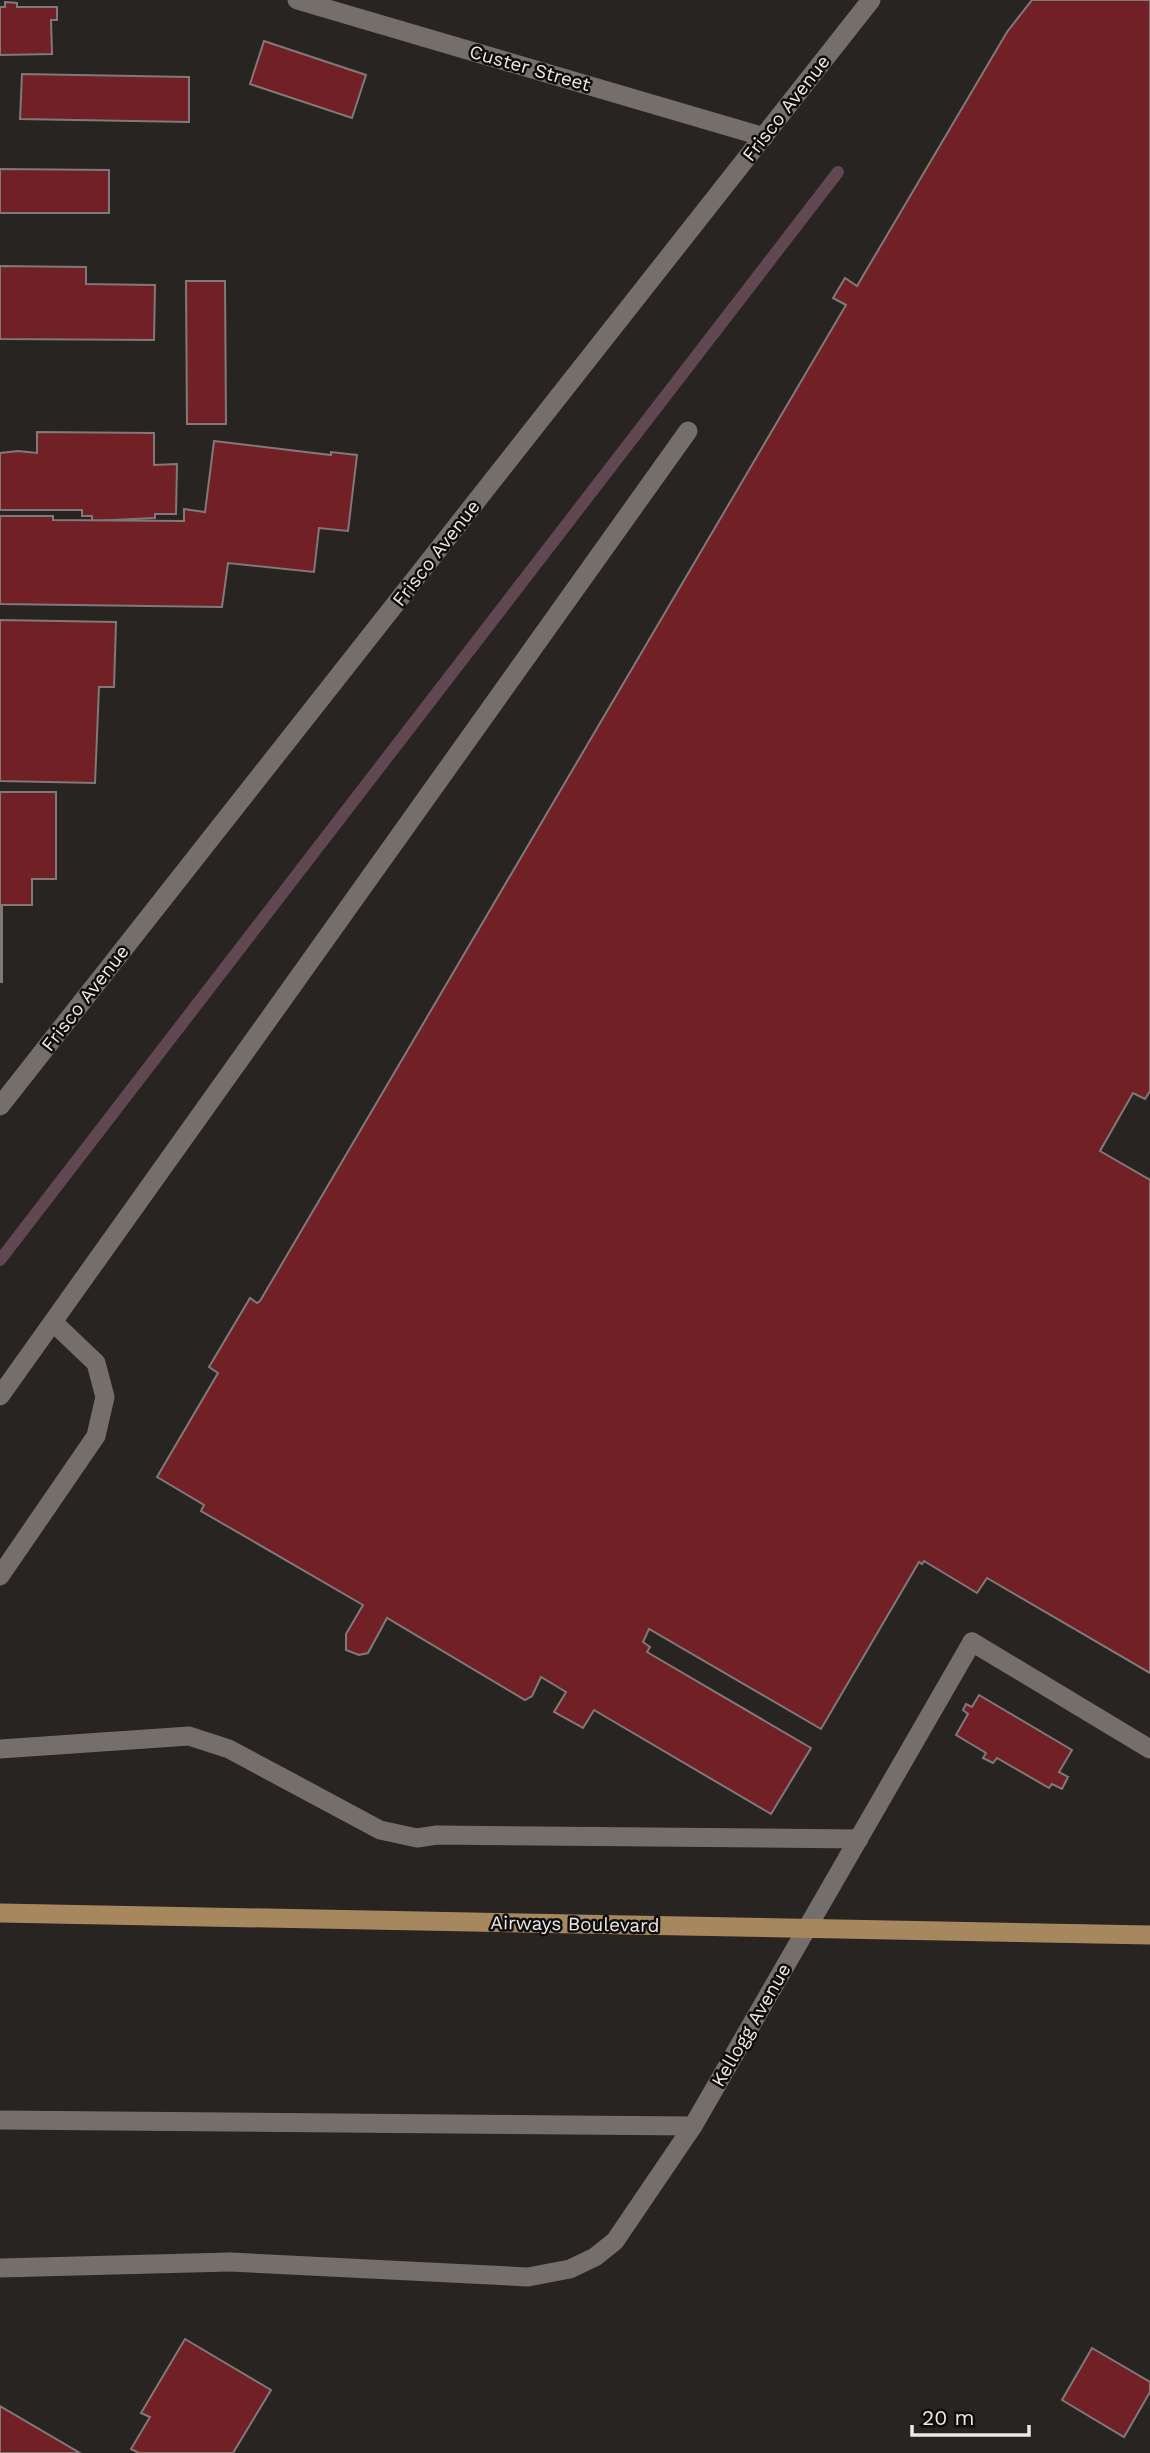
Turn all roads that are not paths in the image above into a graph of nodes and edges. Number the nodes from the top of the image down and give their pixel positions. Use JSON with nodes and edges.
{"nodes":[{"id":1,"x":297,"y":0,"type":"edge"},
{"id":2,"x":871,"y":0,"type":"edge"},
{"id":3,"x":764,"y":137,"type":"junction"},
{"id":4,"x":688,"y":431,"type":"dead end"},
{"id":5,"x":0,"y":1106,"type":"edge"},
{"id":6,"x":52,"y":1322,"type":"junction"},
{"id":7,"x":0,"y":1396,"type":"edge"},
{"id":8,"x":0,"y":1576,"type":"edge"},
{"id":9,"x":0,"y":1749,"type":"edge"},
{"id":10,"x":1150,"y":1749,"type":"edge"},
{"id":11,"x":859,"y":1839,"type":"junction"},
{"id":12,"x":0,"y":1913,"type":"edge"},
{"id":13,"x":1150,"y":1935,"type":"edge"},
{"id":14,"x":0,"y":2120,"type":"edge"},
{"id":15,"x":693,"y":2126,"type":"junction"},
{"id":16,"x":0,"y":2268,"type":"edge"}],
"edges":[{"from":1,"to":3,"type":"street","name":"Custer Street"},
{"from":2,"to":3,"type":"street","name":"Frisco Avenue"},
{"from":3,"to":5,"type":"street","name":"Frisco Avenue"},
{"from":4,"to":6,"type":"street"},
{"from":6,"to":7,"type":"street"},
{"from":6,"to":8,"type":"street"},
{"from":9,"to":11,"type":"street"},
{"from":10,"to":11,"type":"street","name":"Kellogg Avenue"},
{"from":11,"to":15,"type":"street","name":"Kellogg Avenue"},
{"from":12,"to":13,"type":"main road","name":"Airways Boulevard"},
{"from":14,"to":15,"type":"street"},
{"from":15,"to":16,"type":"street","name":"Kellogg Avenue"}]}
